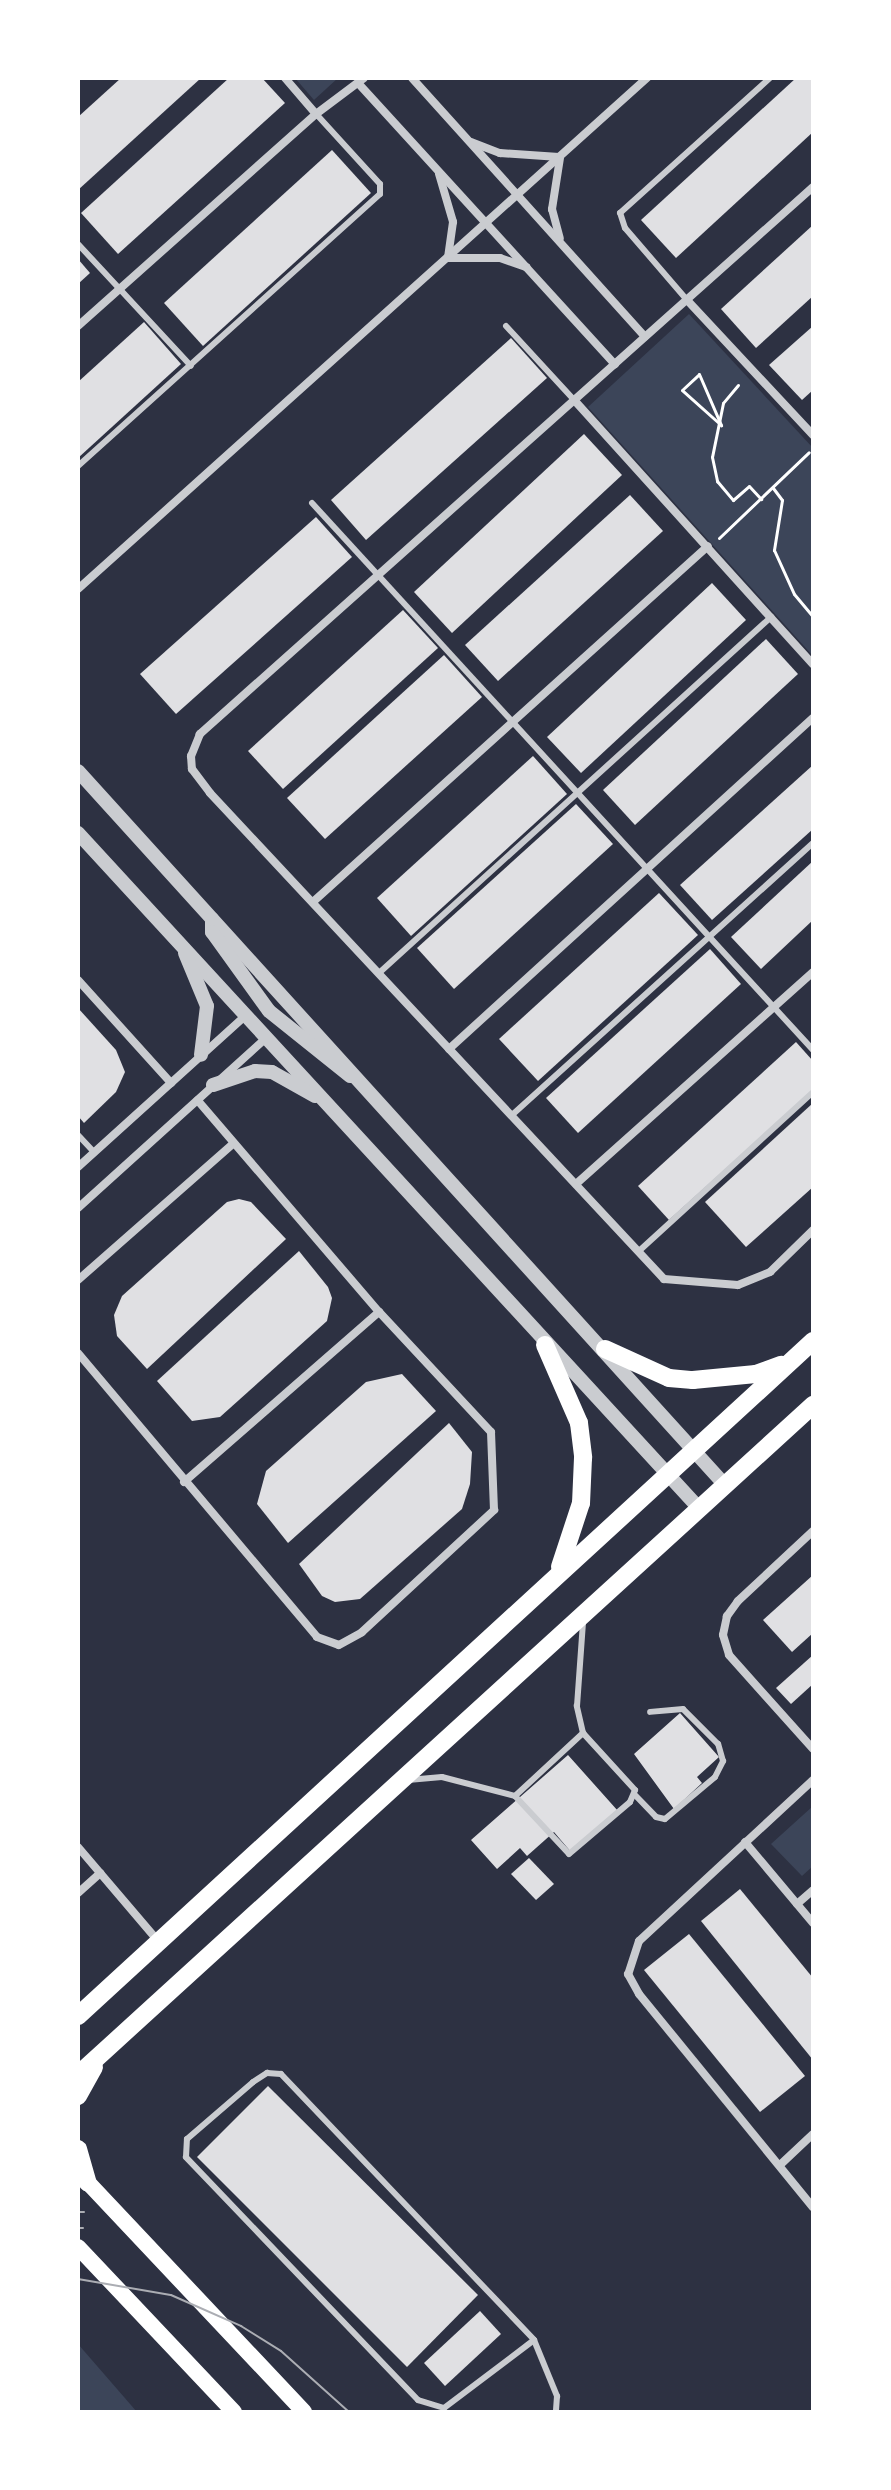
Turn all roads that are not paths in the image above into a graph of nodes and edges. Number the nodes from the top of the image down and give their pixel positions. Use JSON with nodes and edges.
{"nodes":[{"id":1,"x":285,"y":78,"type":"edge"},
{"id":2,"x":412,"y":78,"type":"edge"},
{"id":3,"x":647,"y":78,"type":"edge"},
{"id":4,"x":770,"y":78,"type":"edge"},
{"id":5,"x":361,"y":81,"type":"edge"},
{"id":6,"x":316,"y":114,"type":"junction"},
{"id":7,"x":469,"y":141,"type":"junction"},
{"id":8,"x":560,"y":157,"type":"junction"},
{"id":9,"x":436,"y":168,"type":"junction"},
{"id":10,"x":813,"y":187,"type":"edge"},
{"id":11,"x":518,"y":195,"type":"junction"},
{"id":12,"x":487,"y":223,"type":"junction"},
{"id":13,"x":562,"y":242,"type":"junction"},
{"id":14,"x":78,"y":244,"type":"edge"},
{"id":15,"x":448,"y":258,"type":"junction"},
{"id":16,"x":533,"y":272,"type":"junction"},
{"id":17,"x":118,"y":289,"type":"junction"},
{"id":18,"x":687,"y":300,"type":"junction"},
{"id":19,"x":78,"y":326,"type":"edge"},
{"id":20,"x":506,"y":326,"type":"dead end"},
{"id":21,"x":645,"y":337,"type":"junction"},
{"id":22,"x":615,"y":364,"type":"junction"},
{"id":23,"x":191,"y":366,"type":"junction"},
{"id":24,"x":575,"y":401,"type":"junction"},
{"id":25,"x":813,"y":435,"type":"edge"},
{"id":26,"x":78,"y":466,"type":"edge"},
{"id":27,"x":312,"y":503,"type":"dead end"},
{"id":28,"x":712,"y":544,"type":"junction"},
{"id":29,"x":380,"y":577,"type":"junction"},
{"id":30,"x":78,"y":589,"type":"edge"},
{"id":31,"x":771,"y":617,"type":"junction"},
{"id":32,"x":813,"y":664,"type":"edge"},
{"id":33,"x":813,"y":718,"type":"edge"},
{"id":34,"x":513,"y":721,"type":"junction"},
{"id":35,"x":78,"y":771,"type":"edge"},
{"id":36,"x":577,"y":792,"type":"junction"},
{"id":37,"x":78,"y":833,"type":"edge"},
{"id":38,"x":813,"y":843,"type":"edge"},
{"id":39,"x":646,"y":867,"type":"junction"},
{"id":40,"x":314,"y":901,"type":"junction"},
{"id":41,"x":212,"y":918,"type":"junction"},
{"id":42,"x":709,"y":937,"type":"junction"},
{"id":43,"x":184,"y":948,"type":"junction"},
{"id":44,"x":813,"y":972,"type":"edge"},
{"id":45,"x":379,"y":973,"type":"junction"},
{"id":46,"x":78,"y":980,"type":"edge"},
{"id":47,"x":774,"y":1008,"type":"junction"},
{"id":48,"x":269,"y":1011,"type":"junction"},
{"id":49,"x":246,"y":1015,"type":"junction"},
{"id":50,"x":266,"y":1038,"type":"junction"},
{"id":51,"x":449,"y":1049,"type":"junction"},
{"id":52,"x":813,"y":1050,"type":"edge"},
{"id":53,"x":201,"y":1055,"type":"junction"},
{"id":54,"x":171,"y":1083,"type":"junction"},
{"id":55,"x":363,"y":1083,"type":"junction"},
{"id":56,"x":213,"y":1085,"type":"junction"},
{"id":57,"x":813,"y":1092,"type":"edge"},
{"id":58,"x":322,"y":1099,"type":"junction"},
{"id":59,"x":197,"y":1100,"type":"junction"},
{"id":60,"x":512,"y":1115,"type":"junction"},
{"id":61,"x":78,"y":1135,"type":"edge"},
{"id":62,"x":233,"y":1144,"type":"junction"},
{"id":63,"x":94,"y":1152,"type":"junction"},
{"id":64,"x":78,"y":1167,"type":"edge"},
{"id":65,"x":576,"y":1184,"type":"junction"},
{"id":66,"x":78,"y":1208,"type":"edge"},
{"id":67,"x":813,"y":1230,"type":"edge"},
{"id":68,"x":639,"y":1251,"type":"junction"},
{"id":69,"x":78,"y":1280,"type":"edge"},
{"id":70,"x":379,"y":1312,"type":"junction"},
{"id":71,"x":813,"y":1341,"type":"edge"},
{"id":72,"x":545,"y":1345,"type":"junction"},
{"id":73,"x":605,"y":1349,"type":"junction"},
{"id":74,"x":78,"y":1353,"type":"edge"},
{"id":75,"x":792,"y":1361,"type":"junction"},
{"id":76,"x":813,"y":1405,"type":"edge"},
{"id":77,"x":694,"y":1449,"type":"junction"},
{"id":78,"x":666,"y":1475,"type":"junction"},
{"id":79,"x":184,"y":1482,"type":"junction"},
{"id":80,"x":725,"y":1485,"type":"junction"},
{"id":81,"x":699,"y":1508,"type":"junction"},
{"id":82,"x":813,"y":1531,"type":"edge"},
{"id":83,"x":555,"y":1577,"type":"junction"},
{"id":84,"x":585,"y":1613,"type":"junction"},
{"id":85,"x":650,"y":1712,"type":"dead end"},
{"id":86,"x":583,"y":1733,"type":"junction"},
{"id":87,"x":813,"y":1749,"type":"edge"},
{"id":88,"x":813,"y":1780,"type":"edge"},
{"id":89,"x":400,"y":1781,"type":"junction"},
{"id":90,"x":635,"y":1795,"type":"junction"},
{"id":91,"x":515,"y":1796,"type":"junction"},
{"id":92,"x":745,"y":1842,"type":"junction"},
{"id":93,"x":78,"y":1847,"type":"edge"},
{"id":94,"x":100,"y":1873,"type":"junction"},
{"id":95,"x":813,"y":1890,"type":"edge"},
{"id":96,"x":78,"y":1893,"type":"edge"},
{"id":97,"x":797,"y":1904,"type":"junction"},
{"id":98,"x":813,"y":1923,"type":"edge"},
{"id":99,"x":158,"y":1942,"type":"junction"},
{"id":100,"x":78,"y":2016,"type":"edge"},
{"id":101,"x":101,"y":2054,"type":"junction"},
{"id":102,"x":78,"y":2075,"type":"edge"},
{"id":103,"x":78,"y":2096,"type":"edge"},
{"id":104,"x":813,"y":2134,"type":"edge"},
{"id":105,"x":78,"y":2149,"type":"edge"},
{"id":106,"x":780,"y":2165,"type":"junction"},
{"id":107,"x":83,"y":2177,"type":"edge"},
{"id":108,"x":813,"y":2207,"type":"edge"},
{"id":109,"x":78,"y":2247,"type":"edge"},
{"id":110,"x":534,"y":2340,"type":"junction"},
{"id":111,"x":234,"y":2412,"type":"edge"},
{"id":112,"x":304,"y":2412,"type":"edge"},
{"id":113,"x":556,"y":2412,"type":"edge"}],
"edges":[{"from":1,"to":6,"type":"street"},
{"from":2,"to":7,"type":"street"},
{"from":3,"to":8,"type":"street"},
{"from":4,"to":18,"type":"lane"},
{"from":5,"to":6,"type":"street"},
{"from":5,"to":9,"type":"street"},
{"from":6,"to":17,"type":"street"},
{"from":6,"to":23,"type":"lane"},
{"from":7,"to":8,"type":"street"},
{"from":7,"to":11,"type":"street"},
{"from":8,"to":11,"type":"street"},
{"from":8,"to":13,"type":"street"},
{"from":9,"to":12,"type":"street"},
{"from":9,"to":15,"type":"street"},
{"from":10,"to":18,"type":"street"},
{"from":11,"to":12,"type":"street"},
{"from":11,"to":13,"type":"street"},
{"from":12,"to":15,"type":"street"},
{"from":12,"to":16,"type":"street"},
{"from":13,"to":21,"type":"street"},
{"from":14,"to":17,"type":"lane"},
{"from":15,"to":16,"type":"street"},
{"from":15,"to":30,"type":"street"},
{"from":16,"to":22,"type":"street"},
{"from":17,"to":19,"type":"street"},
{"from":17,"to":23,"type":"lane"},
{"from":18,"to":21,"type":"street"},
{"from":18,"to":25,"type":"street"},
{"from":20,"to":24,"type":"lane"},
{"from":21,"to":22,"type":"street"},
{"from":22,"to":24,"type":"street"},
{"from":23,"to":26,"type":"lane"},
{"from":24,"to":28,"type":"street"},
{"from":24,"to":29,"type":"street"},
{"from":27,"to":29,"type":"lane"},
{"from":28,"to":31,"type":"street"},
{"from":28,"to":34,"type":"street"},
{"from":29,"to":34,"type":"lane"},
{"from":29,"to":40,"type":"street"},
{"from":31,"to":32,"type":"street"},
{"from":31,"to":36,"type":"lane"},
{"from":33,"to":39,"type":"street"},
{"from":34,"to":36,"type":"lane"},
{"from":34,"to":40,"type":"street"},
{"from":35,"to":41,"type":"street"},
{"from":36,"to":39,"type":"lane"},
{"from":36,"to":45,"type":"lane"},
{"from":37,"to":43,"type":"street"},
{"from":38,"to":42,"type":"lane"},
{"from":39,"to":42,"type":"lane"},
{"from":39,"to":51,"type":"street"},
{"from":40,"to":45,"type":"street"},
{"from":41,"to":48,"type":"street"},
{"from":41,"to":55,"type":"street"},
{"from":42,"to":47,"type":"lane"},
{"from":42,"to":60,"type":"lane"},
{"from":43,"to":49,"type":"street"},
{"from":43,"to":53,"type":"street"},
{"from":44,"to":47,"type":"street"},
{"from":45,"to":51,"type":"street"},
{"from":46,"to":54,"type":"street"},
{"from":47,"to":52,"type":"lane"},
{"from":47,"to":65,"type":"street"},
{"from":48,"to":49,"type":"street"},
{"from":48,"to":50,"type":"street"},
{"from":48,"to":55,"type":"street"},
{"from":49,"to":50,"type":"street"},
{"from":49,"to":53,"type":"street"},
{"from":50,"to":56,"type":"street"},
{"from":50,"to":58,"type":"street"},
{"from":51,"to":60,"type":"street"},
{"from":53,"to":54,"type":"street"},
{"from":54,"to":63,"type":"street"},
{"from":55,"to":73,"type":"street"},
{"from":56,"to":58,"type":"street"},
{"from":56,"to":59,"type":"street"},
{"from":57,"to":68,"type":"lane"},
{"from":58,"to":72,"type":"street"},
{"from":59,"to":62,"type":"street"},
{"from":59,"to":66,"type":"street"},
{"from":60,"to":65,"type":"street"},
{"from":61,"to":63,"type":"lane"},
{"from":62,"to":69,"type":"street"},
{"from":62,"to":70,"type":"street"},
{"from":63,"to":64,"type":"street"},
{"from":65,"to":68,"type":"street"},
{"from":67,"to":68,"type":"street"},
{"from":70,"to":79,"type":"street"},
{"from":70,"to":79,"type":"street"},
{"from":71,"to":75,"type":"main road"},
{"from":72,"to":78,"type":"street"},
{"from":72,"to":83,"type":"main road"},
{"from":73,"to":75,"type":"main road"},
{"from":73,"to":77,"type":"street"},
{"from":74,"to":79,"type":"street"},
{"from":75,"to":77,"type":"main road"},
{"from":76,"to":80,"type":"main road"},
{"from":77,"to":78,"type":"main road"},
{"from":77,"to":80,"type":"street"},
{"from":78,"to":81,"type":"street"},
{"from":78,"to":83,"type":"main road"},
{"from":80,"to":81,"type":"main road"},
{"from":81,"to":84,"type":"main road"},
{"from":82,"to":87,"type":"street"},
{"from":83,"to":99,"type":"main road"},
{"from":84,"to":86,"type":"lane"},
{"from":84,"to":89,"type":"main road"},
{"from":85,"to":90,"type":"lane"},
{"from":86,"to":90,"type":"lane"},
{"from":86,"to":91,"type":"lane"},
{"from":88,"to":92,"type":"street"},
{"from":89,"to":91,"type":"lane"},
{"from":89,"to":101,"type":"main road"},
{"from":90,"to":91,"type":"lane"},
{"from":92,"to":97,"type":"street"},
{"from":92,"to":106,"type":"street"},
{"from":93,"to":94,"type":"street"},
{"from":94,"to":96,"type":"street"},
{"from":94,"to":99,"type":"street"},
{"from":95,"to":97,"type":"street"},
{"from":97,"to":98,"type":"street"},
{"from":99,"to":100,"type":"main road"},
{"from":101,"to":102,"type":"main road"},
{"from":101,"to":103,"type":"main road"},
{"from":104,"to":106,"type":"street"},
{"from":105,"to":107,"type":"main road"},
{"from":106,"to":108,"type":"street"},
{"from":107,"to":112,"type":"main road"},
{"from":109,"to":111,"type":"main road"},
{"from":110,"to":110,"type":"lane"},
{"from":110,"to":113,"type":"lane"}]}
